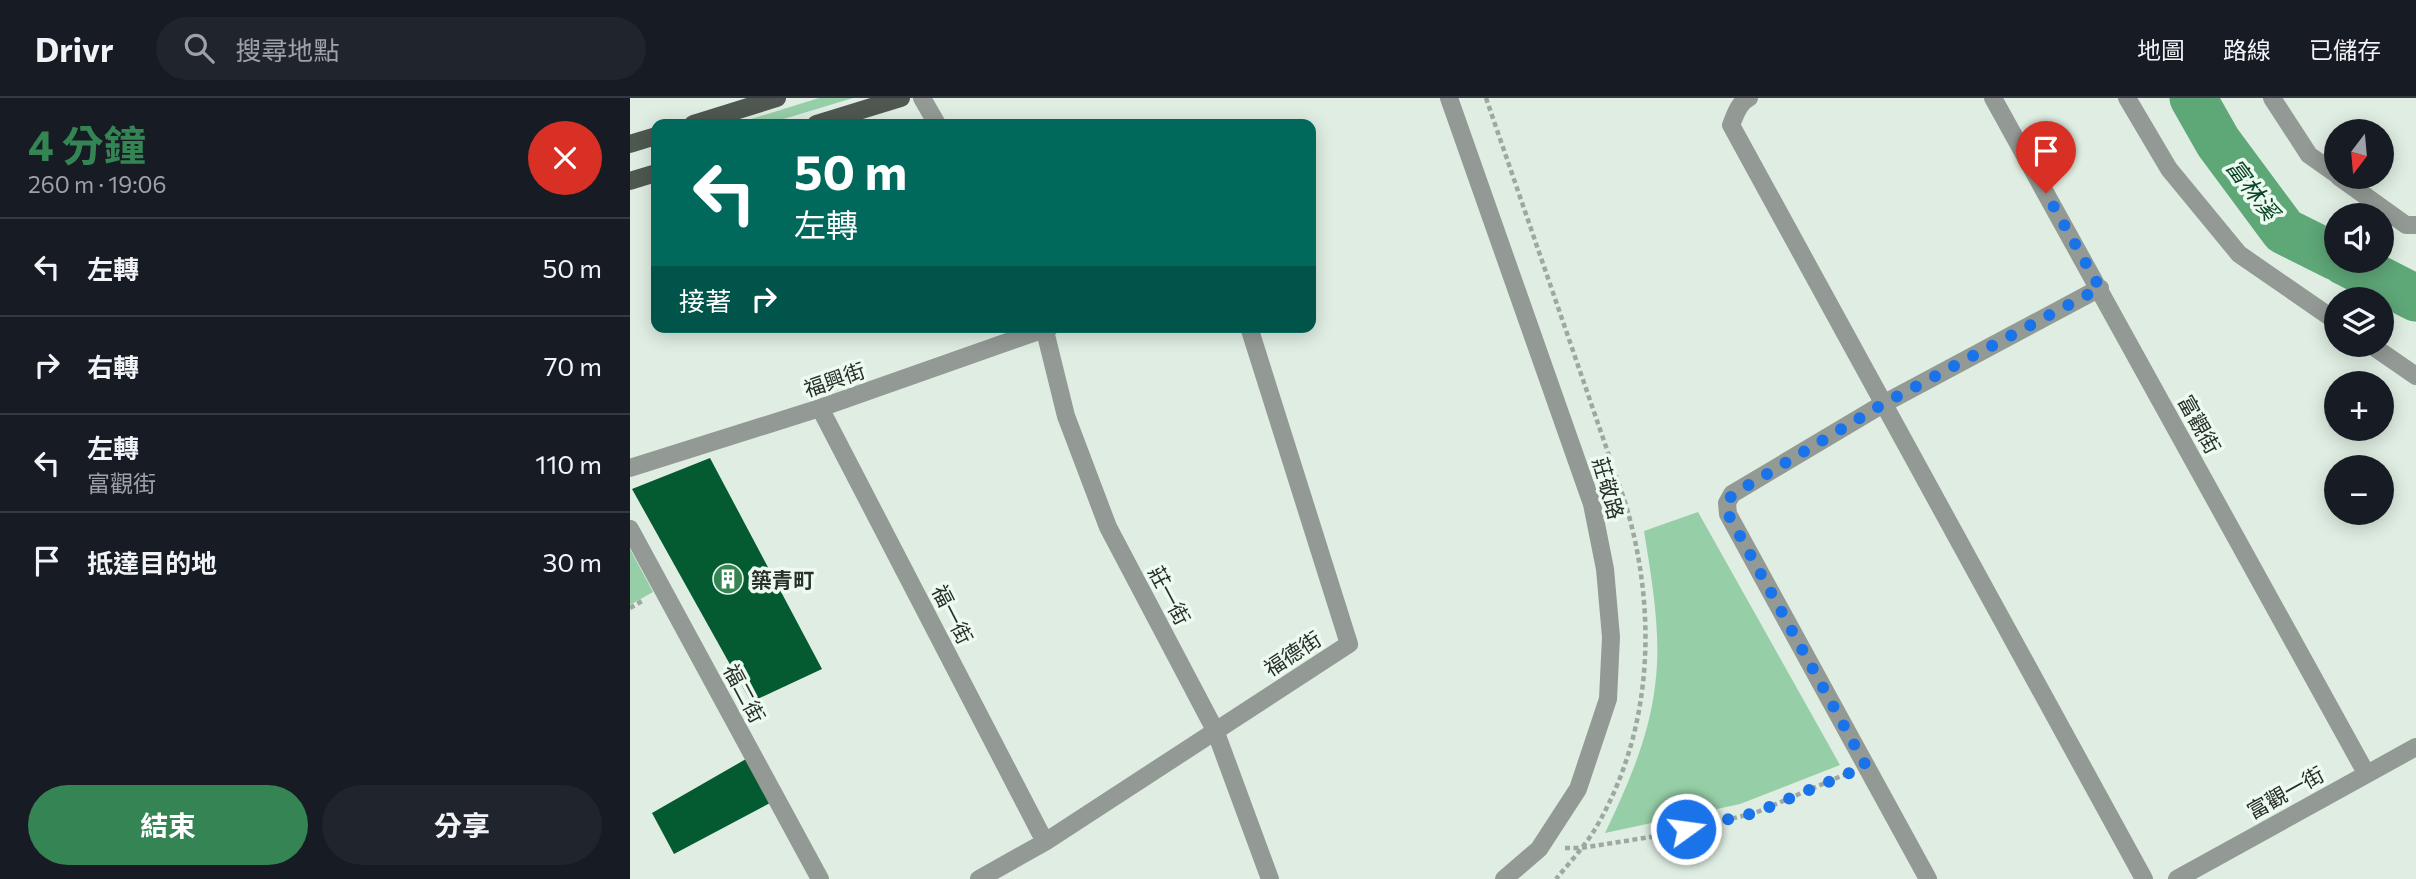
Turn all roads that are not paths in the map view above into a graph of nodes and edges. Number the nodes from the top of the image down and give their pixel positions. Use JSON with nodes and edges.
{"nodes":[{"id":1,"x":777,"y":98,"type":"edge"},
{"id":2,"x":901,"y":98,"type":"edge"},
{"id":3,"x":922,"y":98,"type":"edge"},
{"id":4,"x":1449,"y":98,"type":"edge"},
{"id":5,"x":1749,"y":98,"type":"edge"},
{"id":6,"x":1993,"y":98,"type":"edge"},
{"id":7,"x":2127,"y":98,"type":"edge"},
{"id":8,"x":2272,"y":98,"type":"edge"},
{"id":9,"x":709,"y":119,"type":"edge"},
{"id":10,"x":832,"y":119,"type":"edge"},
{"id":11,"x":934,"y":119,"type":"edge"},
{"id":12,"x":651,"y":138,"type":"edge"},
{"id":13,"x":630,"y":144,"type":"edge"},
{"id":14,"x":2324,"y":166,"type":"edge"},
{"id":15,"x":651,"y":175,"type":"edge"},
{"id":16,"x":630,"y":181,"type":"edge"},
{"id":17,"x":2356,"y":189,"type":"edge"},
{"id":18,"x":2416,"y":225,"type":"edge"},
{"id":19,"x":2100,"y":288,"type":"junction"},
{"id":20,"x":2324,"y":313,"type":"edge"},
{"id":21,"x":1032,"y":333,"type":"edge"},
{"id":22,"x":1047,"y":333,"type":"edge"},
{"id":23,"x":1252,"y":333,"type":"edge"},
{"id":24,"x":2388,"y":357,"type":"edge"},
{"id":25,"x":2416,"y":376,"type":"edge"},
{"id":26,"x":1883,"y":404,"type":"junction"},
{"id":27,"x":820,"y":408,"type":"junction"},
{"id":28,"x":630,"y":468,"type":"edge"},
{"id":29,"x":630,"y":529,"type":"edge"},
{"id":30,"x":1215,"y":730,"type":"junction"},
{"id":31,"x":2416,"y":747,"type":"edge"},
{"id":32,"x":2366,"y":773,"type":"junction"},
{"id":33,"x":1045,"y":842,"type":"junction"},
{"id":34,"x":820,"y":879,"type":"edge"},
{"id":35,"x":979,"y":879,"type":"edge"},
{"id":36,"x":1270,"y":879,"type":"edge"},
{"id":37,"x":1504,"y":879,"type":"edge"},
{"id":38,"x":1928,"y":879,"type":"edge"},
{"id":39,"x":2144,"y":879,"type":"edge"},
{"id":40,"x":2177,"y":879,"type":"edge"}],
"edges":[{"from":1,"to":9,"type":"main road"},
{"from":2,"to":10,"type":"main road"},
{"from":3,"to":11,"type":"street"},
{"from":4,"to":37,"type":"street","name":"莊敬路"},
{"from":5,"to":26,"type":"street"},
{"from":6,"to":19,"type":"street","name":"富觀街"},
{"from":7,"to":20,"type":"street"},
{"from":8,"to":14,"type":"street"},
{"from":12,"to":13,"type":"main road"},
{"from":15,"to":16,"type":"main road"},
{"from":17,"to":18,"type":"street"},
{"from":19,"to":26,"type":"street"},
{"from":19,"to":32,"type":"street","name":"富觀街"},
{"from":21,"to":27,"type":"street","name":"福興街"},
{"from":22,"to":30,"type":"street","name":"莊一街"},
{"from":23,"to":30,"type":"street","name":"福德街"},
{"from":24,"to":25,"type":"street"},
{"from":26,"to":38,"type":"street"},
{"from":26,"to":39,"type":"street"},
{"from":27,"to":28,"type":"street","name":"福興街"},
{"from":27,"to":33,"type":"street","name":"福一街"},
{"from":29,"to":34,"type":"street","name":"福二街"},
{"from":30,"to":33,"type":"street","name":"福德街"},
{"from":30,"to":36,"type":"street","name":"莊一街"},
{"from":31,"to":32,"type":"street","name":"富觀一街"},
{"from":32,"to":40,"type":"street","name":"富觀一街"},
{"from":33,"to":35,"type":"street","name":"福德街"}]}
